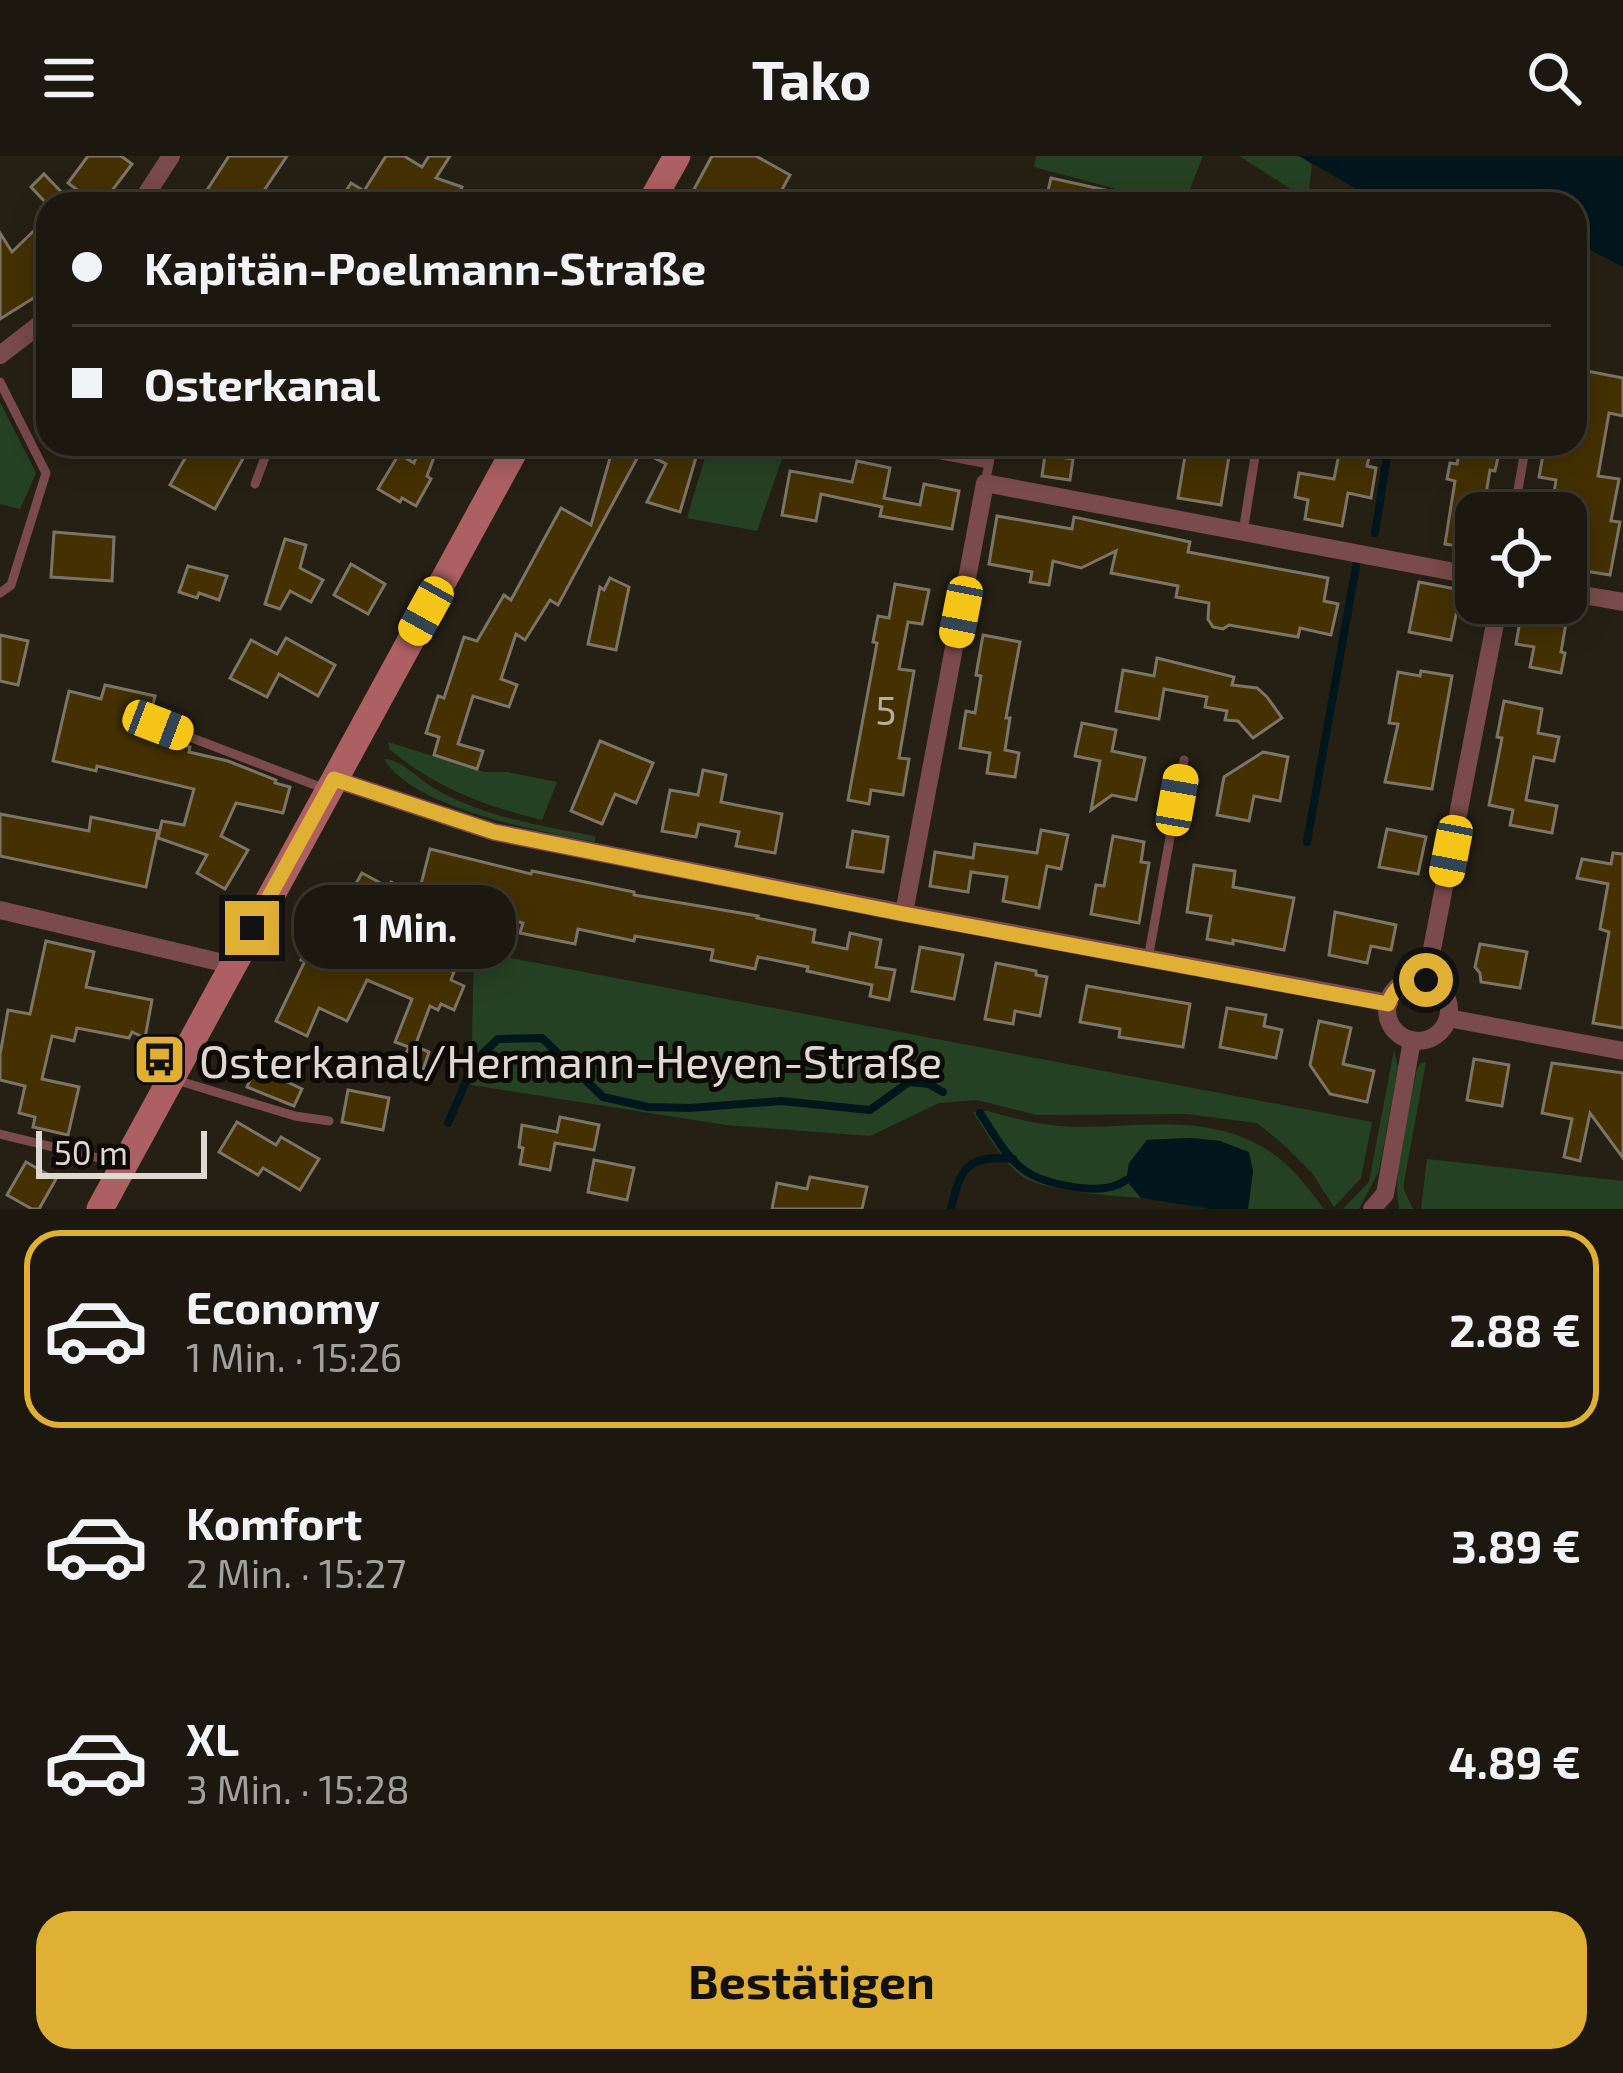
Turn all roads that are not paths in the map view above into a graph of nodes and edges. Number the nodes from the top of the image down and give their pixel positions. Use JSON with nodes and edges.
{"nodes":[{"id":1,"x":170,"y":156,"type":"edge"},
{"id":2,"x":676,"y":156,"type":"edge"},
{"id":3,"x":148,"y":192,"type":"edge"},
{"id":4,"x":656,"y":192,"type":"edge"},
{"id":5,"x":36,"y":327,"type":"edge"},
{"id":6,"x":0,"y":355,"type":"edge"},
{"id":7,"x":0,"y":382,"type":"edge"},
{"id":8,"x":36,"y":453,"type":"edge"},
{"id":9,"x":37,"y":456,"type":"edge"},
{"id":10,"x":266,"y":456,"type":"edge"},
{"id":11,"x":511,"y":456,"type":"edge"},
{"id":12,"x":925,"y":456,"type":"edge"},
{"id":13,"x":991,"y":456,"type":"edge"},
{"id":14,"x":1255,"y":456,"type":"edge"},
{"id":15,"x":1524,"y":456,"type":"edge"},
{"id":16,"x":987,"y":474,"type":"junction"},
{"id":17,"x":255,"y":484,"type":"dead end"},
{"id":18,"x":1518,"y":492,"type":"edge"},
{"id":19,"x":1244,"y":532,"type":"junction"},
{"id":20,"x":1455,"y":572,"type":"edge"},
{"id":21,"x":0,"y":593,"type":"edge"},
{"id":22,"x":1587,"y":596,"type":"edge"},
{"id":23,"x":1623,"y":602,"type":"edge"},
{"id":24,"x":1495,"y":624,"type":"edge"},
{"id":25,"x":158,"y":725,"type":"dead end"},
{"id":26,"x":1184,"y":760,"type":"dead end"},
{"id":27,"x":331,"y":784,"type":"junction"},
{"id":28,"x":0,"y":910,"type":"edge"},
{"id":29,"x":904,"y":914,"type":"junction"},
{"id":30,"x":1148,"y":959,"type":"junction"},
{"id":31,"x":232,"y":964,"type":"junction"},
{"id":32,"x":1426,"y":980,"type":"junction"},
{"id":33,"x":1388,"y":1004,"type":"junction"},
{"id":34,"x":1448,"y":1018,"type":"junction"},
{"id":35,"x":1412,"y":1040,"type":"junction"},
{"id":36,"x":1623,"y":1051,"type":"edge"},
{"id":37,"x":170,"y":1078,"type":"junction"},
{"id":38,"x":329,"y":1121,"type":"dead end"},
{"id":39,"x":0,"y":1134,"type":"edge"},
{"id":40,"x":124,"y":1164,"type":"junction"},
{"id":41,"x":1382,"y":1204,"type":"edge"},
{"id":42,"x":100,"y":1209,"type":"edge"}],
"edges":[{"from":1,"to":3,"type":"street"},
{"from":2,"to":4,"type":"main road"},
{"from":5,"to":6,"type":"street"},
{"from":7,"to":8,"type":"lane"},
{"from":9,"to":21,"type":"lane"},
{"from":10,"to":17,"type":"lane"},
{"from":11,"to":27,"type":"main road"},
{"from":12,"to":16,"type":"lane"},
{"from":13,"to":16,"type":"lane"},
{"from":14,"to":19,"type":"lane"},
{"from":15,"to":18,"type":"lane"},
{"from":16,"to":19,"type":"street"},
{"from":16,"to":29,"type":"street"},
{"from":19,"to":20,"type":"street"},
{"from":22,"to":23,"type":"street"},
{"from":24,"to":32,"type":"street"},
{"from":25,"to":27,"type":"lane"},
{"from":26,"to":30,"type":"lane"},
{"from":27,"to":29,"type":"street"},
{"from":27,"to":31,"type":"main road"},
{"from":28,"to":31,"type":"street"},
{"from":29,"to":30,"type":"street"},
{"from":30,"to":33,"type":"street"},
{"from":31,"to":37,"type":"main road"},
{"from":32,"to":33,"type":"street"},
{"from":32,"to":34,"type":"street"},
{"from":33,"to":35,"type":"street"},
{"from":34,"to":35,"type":"street"},
{"from":34,"to":36,"type":"street"},
{"from":35,"to":41,"type":"street"},
{"from":37,"to":38,"type":"lane"},
{"from":37,"to":40,"type":"main road"},
{"from":39,"to":40,"type":"lane"},
{"from":40,"to":42,"type":"main road"}]}
